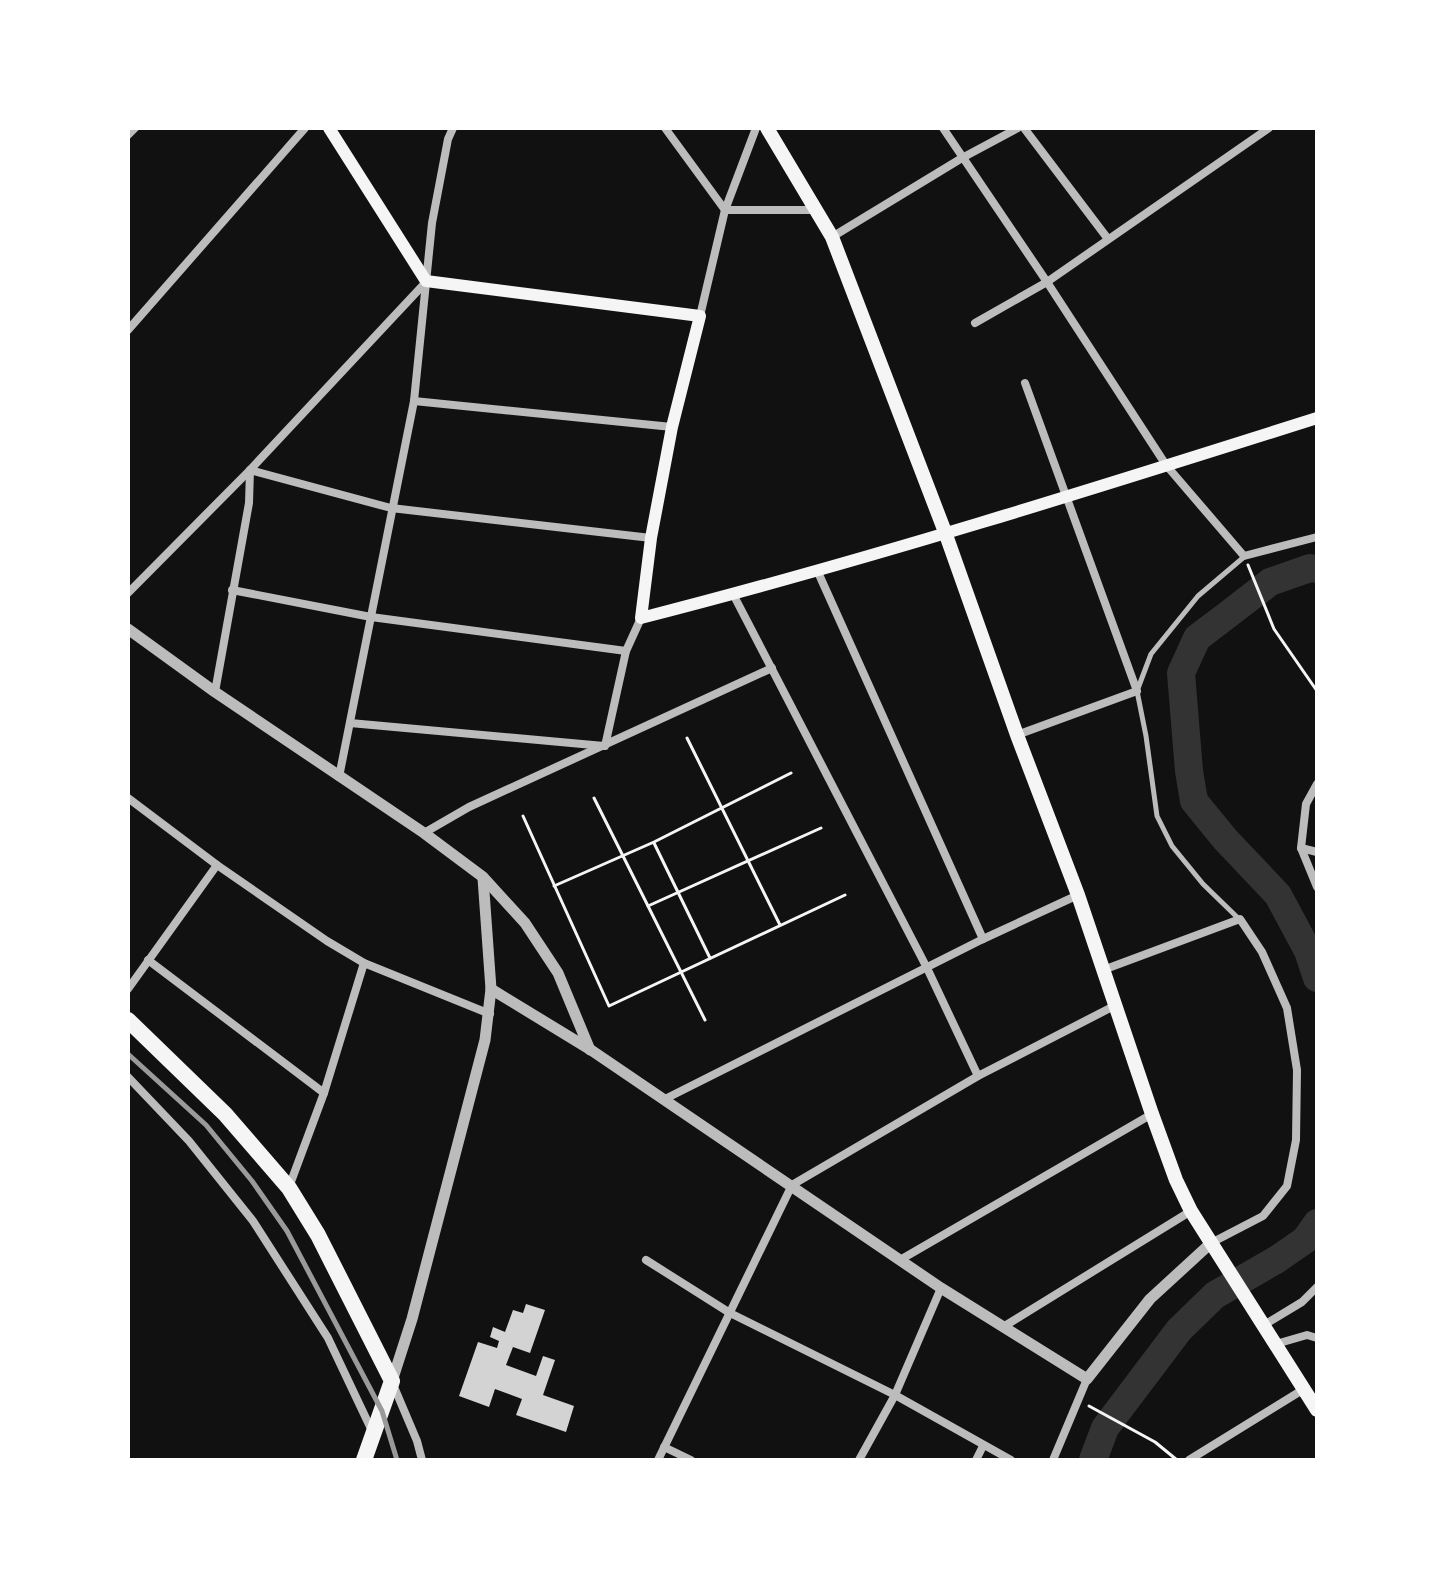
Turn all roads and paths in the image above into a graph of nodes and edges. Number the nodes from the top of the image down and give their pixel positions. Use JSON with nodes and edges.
{"nodes":[{"id":1,"x":135,"y":128,"type":"edge"},
{"id":2,"x":305,"y":128,"type":"edge"},
{"id":3,"x":329,"y":128,"type":"edge"},
{"id":4,"x":453,"y":128,"type":"edge"},
{"id":5,"x":665,"y":128,"type":"edge"},
{"id":6,"x":756,"y":128,"type":"edge"},
{"id":7,"x":767,"y":128,"type":"edge"},
{"id":8,"x":943,"y":128,"type":"edge"},
{"id":9,"x":1021,"y":128,"type":"edge"},
{"id":10,"x":1269,"y":128,"type":"edge"},
{"id":11,"x":128,"y":135,"type":"edge"},
{"id":12,"x":962,"y":158,"type":"junction"},
{"id":13,"x":725,"y":210,"type":"junction"},
{"id":14,"x":815,"y":210,"type":"junction"},
{"id":15,"x":832,"y":237,"type":"junction"},
{"id":16,"x":1108,"y":239,"type":"junction"},
{"id":17,"x":426,"y":281,"type":"junction"},
{"id":18,"x":1047,"y":282,"type":"junction"},
{"id":19,"x":700,"y":316,"type":"junction"},
{"id":20,"x":975,"y":323,"type":"dead end"},
{"id":21,"x":128,"y":330,"type":"edge"},
{"id":22,"x":1025,"y":383,"type":"dead end"},
{"id":23,"x":414,"y":401,"type":"junction"},
{"id":24,"x":1317,"y":418,"type":"edge"},
{"id":25,"x":672,"y":427,"type":"junction"},
{"id":26,"x":1166,"y":465,"type":"junction"},
{"id":27,"x":250,"y":470,"type":"junction"},
{"id":28,"x":1066,"y":496,"type":"junction"},
{"id":29,"x":391,"y":508,"type":"junction"},
{"id":30,"x":945,"y":532,"type":"junction"},
{"id":31,"x":1317,"y":537,"type":"edge"},
{"id":32,"x":651,"y":538,"type":"junction"},
{"id":33,"x":1244,"y":556,"type":"junction"},
{"id":34,"x":817,"y":570,"type":"junction"},
{"id":35,"x":1251,"y":573,"type":"dead end"},
{"id":36,"x":232,"y":590,"type":"junction"},
{"id":37,"x":128,"y":593,"type":"edge"},
{"id":38,"x":733,"y":594,"type":"junction"},
{"id":39,"x":371,"y":617,"type":"junction"},
{"id":40,"x":641,"y":618,"type":"junction"},
{"id":41,"x":128,"y":629,"type":"edge"},
{"id":42,"x":626,"y":651,"type":"junction"},
{"id":43,"x":772,"y":668,"type":"junction"},
{"id":44,"x":1137,"y":691,"type":"junction"},
{"id":45,"x":1317,"y":691,"type":"edge"},
{"id":46,"x":215,"y":692,"type":"junction"},
{"id":47,"x":350,"y":723,"type":"junction"},
{"id":48,"x":1017,"y":735,"type":"junction"},
{"id":49,"x":687,"y":738,"type":"dead end"},
{"id":50,"x":605,"y":746,"type":"junction"},
{"id":51,"x":791,"y":773,"type":"dead end"},
{"id":52,"x":339,"y":777,"type":"junction"},
{"id":53,"x":1317,"y":784,"type":"edge"},
{"id":54,"x":128,"y":798,"type":"edge"},
{"id":55,"x":594,"y":798,"type":"dead end"},
{"id":56,"x":722,"y":808,"type":"junction"},
{"id":57,"x":523,"y":816,"type":"dead end"},
{"id":58,"x":821,"y":828,"type":"dead end"},
{"id":59,"x":424,"y":833,"type":"junction"},
{"id":60,"x":654,"y":842,"type":"junction"},
{"id":61,"x":1301,"y":848,"type":"junction"},
{"id":62,"x":1317,"y":852,"type":"edge"},
{"id":63,"x":622,"y":855,"type":"junction"},
{"id":64,"x":748,"y":861,"type":"junction"},
{"id":65,"x":217,"y":865,"type":"junction"},
{"id":66,"x":483,"y":877,"type":"junction"},
{"id":67,"x":554,"y":886,"type":"junction"},
{"id":68,"x":1317,"y":887,"type":"edge"},
{"id":69,"x":679,"y":893,"type":"junction"},
{"id":70,"x":845,"y":895,"type":"dead end"},
{"id":71,"x":1078,"y":895,"type":"junction"},
{"id":72,"x":648,"y":906,"type":"junction"},
{"id":73,"x":1240,"y":919,"type":"junction"},
{"id":74,"x":780,"y":925,"type":"junction"},
{"id":75,"x":983,"y":939,"type":"junction"},
{"id":76,"x":710,"y":958,"type":"junction"},
{"id":77,"x":148,"y":960,"type":"junction"},
{"id":78,"x":364,"y":963,"type":"junction"},
{"id":79,"x":927,"y":968,"type":"junction"},
{"id":80,"x":1103,"y":970,"type":"junction"},
{"id":81,"x":681,"y":972,"type":"junction"},
{"id":82,"x":128,"y":989,"type":"edge"},
{"id":83,"x":491,"y":989,"type":"junction"},
{"id":84,"x":1116,"y":1005,"type":"junction"},
{"id":85,"x":490,"y":1014,"type":"junction"},
{"id":86,"x":128,"y":1020,"type":"edge"},
{"id":87,"x":705,"y":1020,"type":"dead end"},
{"id":88,"x":591,"y":1050,"type":"junction"},
{"id":89,"x":978,"y":1076,"type":"junction"},
{"id":90,"x":128,"y":1077,"type":"edge"},
{"id":91,"x":324,"y":1093,"type":"junction"},
{"id":92,"x":663,"y":1100,"type":"junction"},
{"id":93,"x":1152,"y":1114,"type":"junction"},
{"id":94,"x":792,"y":1185,"type":"junction"},
{"id":95,"x":289,"y":1188,"type":"junction"},
{"id":96,"x":1191,"y":1211,"type":"junction"},
{"id":97,"x":1211,"y":1243,"type":"junction"},
{"id":98,"x":646,"y":1260,"type":"dead end"},
{"id":99,"x":900,"y":1260,"type":"junction"},
{"id":100,"x":1317,"y":1287,"type":"edge"},
{"id":101,"x":941,"y":1288,"type":"junction"},
{"id":102,"x":730,"y":1313,"type":"junction"},
{"id":103,"x":1264,"y":1325,"type":"junction"},
{"id":104,"x":1003,"y":1327,"type":"junction"},
{"id":105,"x":1317,"y":1338,"type":"edge"},
{"id":106,"x":1276,"y":1344,"type":"junction"},
{"id":107,"x":1087,"y":1379,"type":"junction"},
{"id":108,"x":392,"y":1381,"type":"junction"},
{"id":109,"x":1304,"y":1389,"type":"junction"},
{"id":110,"x":895,"y":1395,"type":"junction"},
{"id":111,"x":1317,"y":1410,"type":"edge"},
{"id":112,"x":1101,"y":1411,"type":"dead end"},
{"id":113,"x":374,"y":1434,"type":"junction"},
{"id":114,"x":983,"y":1446,"type":"junction"},
{"id":115,"x":664,"y":1447,"type":"junction"},
{"id":116,"x":364,"y":1460,"type":"edge"},
{"id":117,"x":422,"y":1460,"type":"edge"},
{"id":118,"x":658,"y":1460,"type":"edge"},
{"id":119,"x":691,"y":1460,"type":"edge"},
{"id":120,"x":859,"y":1460,"type":"edge"},
{"id":121,"x":976,"y":1460,"type":"edge"},
{"id":122,"x":1011,"y":1460,"type":"edge"},
{"id":123,"x":1053,"y":1460,"type":"edge"},
{"id":124,"x":1177,"y":1460,"type":"edge"},
{"id":125,"x":1189,"y":1460,"type":"edge"}],
"edges":[{"from":1,"to":11,"type":"street"},
{"from":2,"to":21,"type":"street"},
{"from":3,"to":17,"type":"main road"},
{"from":4,"to":17,"type":"street"},
{"from":5,"to":13,"type":"street"},
{"from":6,"to":13,"type":"street"},
{"from":7,"to":14,"type":"main road"},
{"from":8,"to":12,"type":"street"},
{"from":9,"to":12,"type":"street"},
{"from":9,"to":16,"type":"street"},
{"from":10,"to":16,"type":"street"},
{"from":12,"to":15,"type":"street"},
{"from":12,"to":18,"type":"street"},
{"from":13,"to":14,"type":"street"},
{"from":13,"to":19,"type":"street"},
{"from":14,"to":15,"type":"main road"},
{"from":15,"to":30,"type":"main road"},
{"from":16,"to":18,"type":"street"},
{"from":17,"to":19,"type":"main road"},
{"from":17,"to":23,"type":"street"},
{"from":17,"to":27,"type":"street"},
{"from":18,"to":20,"type":"street"},
{"from":18,"to":26,"type":"street"},
{"from":19,"to":25,"type":"main road"},
{"from":22,"to":28,"type":"street"},
{"from":23,"to":25,"type":"street"},
{"from":23,"to":29,"type":"street"},
{"from":24,"to":26,"type":"main road"},
{"from":25,"to":32,"type":"main road"},
{"from":26,"to":28,"type":"main road"},
{"from":26,"to":33,"type":"street"},
{"from":27,"to":29,"type":"street"},
{"from":27,"to":36,"type":"street"},
{"from":27,"to":37,"type":"street"},
{"from":28,"to":30,"type":"main road"},
{"from":28,"to":44,"type":"street"},
{"from":29,"to":32,"type":"street"},
{"from":29,"to":39,"type":"street"},
{"from":30,"to":34,"type":"main road"},
{"from":30,"to":48,"type":"main road"},
{"from":31,"to":33,"type":"street"},
{"from":32,"to":40,"type":"main road"},
{"from":33,"to":44,"type":"lane"},
{"from":34,"to":38,"type":"main road"},
{"from":34,"to":75,"type":"street"},
{"from":35,"to":45,"type":"path"},
{"from":36,"to":39,"type":"street"},
{"from":36,"to":46,"type":"street"},
{"from":38,"to":40,"type":"main road"},
{"from":38,"to":43,"type":"street"},
{"from":39,"to":42,"type":"street"},
{"from":39,"to":47,"type":"street"},
{"from":40,"to":42,"type":"street"},
{"from":41,"to":46,"type":"street"},
{"from":42,"to":50,"type":"street"},
{"from":43,"to":50,"type":"street"},
{"from":43,"to":79,"type":"street"},
{"from":44,"to":48,"type":"street"},
{"from":44,"to":73,"type":"lane"},
{"from":46,"to":52,"type":"street"},
{"from":47,"to":50,"type":"street"},
{"from":47,"to":52,"type":"street"},
{"from":48,"to":71,"type":"main road"},
{"from":49,"to":56,"type":"path"},
{"from":50,"to":59,"type":"street"},
{"from":51,"to":56,"type":"path"},
{"from":52,"to":59,"type":"street"},
{"from":53,"to":61,"type":"street"},
{"from":54,"to":65,"type":"street"},
{"from":55,"to":63,"type":"path"},
{"from":56,"to":60,"type":"path"},
{"from":56,"to":64,"type":"path"},
{"from":57,"to":67,"type":"path"},
{"from":58,"to":64,"type":"path"},
{"from":59,"to":66,"type":"street"},
{"from":60,"to":63,"type":"path"},
{"from":60,"to":69,"type":"path"},
{"from":61,"to":62,"type":"street"},
{"from":61,"to":68,"type":"street"},
{"from":63,"to":67,"type":"path"},
{"from":63,"to":72,"type":"path"},
{"from":64,"to":69,"type":"path"},
{"from":64,"to":74,"type":"path"},
{"from":65,"to":77,"type":"street"},
{"from":65,"to":78,"type":"street"},
{"from":66,"to":83,"type":"street"},
{"from":66,"to":88,"type":"street"},
{"from":67,"to":81,"type":"path"},
{"from":69,"to":72,"type":"path"},
{"from":69,"to":76,"type":"path"},
{"from":70,"to":74,"type":"path"},
{"from":71,"to":75,"type":"street"},
{"from":71,"to":80,"type":"main road"},
{"from":72,"to":81,"type":"path"},
{"from":73,"to":80,"type":"street"},
{"from":73,"to":97,"type":"street"},
{"from":74,"to":76,"type":"path"},
{"from":75,"to":79,"type":"street"},
{"from":76,"to":81,"type":"path"},
{"from":77,"to":82,"type":"street"},
{"from":77,"to":91,"type":"street"},
{"from":78,"to":85,"type":"street"},
{"from":78,"to":91,"type":"street"},
{"from":79,"to":89,"type":"street"},
{"from":79,"to":92,"type":"street"},
{"from":80,"to":84,"type":"main road"},
{"from":81,"to":87,"type":"path"},
{"from":83,"to":85,"type":"street"},
{"from":83,"to":88,"type":"street"},
{"from":84,"to":89,"type":"street"},
{"from":84,"to":93,"type":"main road"},
{"from":85,"to":108,"type":"street"},
{"from":86,"to":95,"type":"highway"},
{"from":88,"to":92,"type":"street"},
{"from":89,"to":94,"type":"street"},
{"from":90,"to":113,"type":"street"},
{"from":91,"to":95,"type":"street"},
{"from":92,"to":94,"type":"street"},
{"from":93,"to":96,"type":"main road"},
{"from":93,"to":99,"type":"street"},
{"from":94,"to":99,"type":"street"},
{"from":94,"to":102,"type":"street"},
{"from":95,"to":108,"type":"highway"},
{"from":96,"to":97,"type":"main road"},
{"from":96,"to":104,"type":"street"},
{"from":97,"to":103,"type":"main road"},
{"from":97,"to":107,"type":"street"},
{"from":98,"to":102,"type":"street"},
{"from":99,"to":101,"type":"street"},
{"from":100,"to":103,"type":"street"},
{"from":101,"to":104,"type":"street"},
{"from":101,"to":110,"type":"street"},
{"from":102,"to":110,"type":"street"},
{"from":102,"to":115,"type":"street"},
{"from":103,"to":106,"type":"main road"},
{"from":104,"to":107,"type":"street"},
{"from":105,"to":106,"type":"street"},
{"from":106,"to":109,"type":"main road"},
{"from":107,"to":123,"type":"street"},
{"from":108,"to":113,"type":"highway"},
{"from":108,"to":117,"type":"street"},
{"from":109,"to":111,"type":"main road"},
{"from":109,"to":125,"type":"street"},
{"from":110,"to":114,"type":"street"},
{"from":110,"to":120,"type":"street"},
{"from":112,"to":124,"type":"path"},
{"from":113,"to":116,"type":"highway"},
{"from":114,"to":121,"type":"street"},
{"from":114,"to":122,"type":"street"},
{"from":115,"to":118,"type":"street"},
{"from":115,"to":119,"type":"street"}]}
